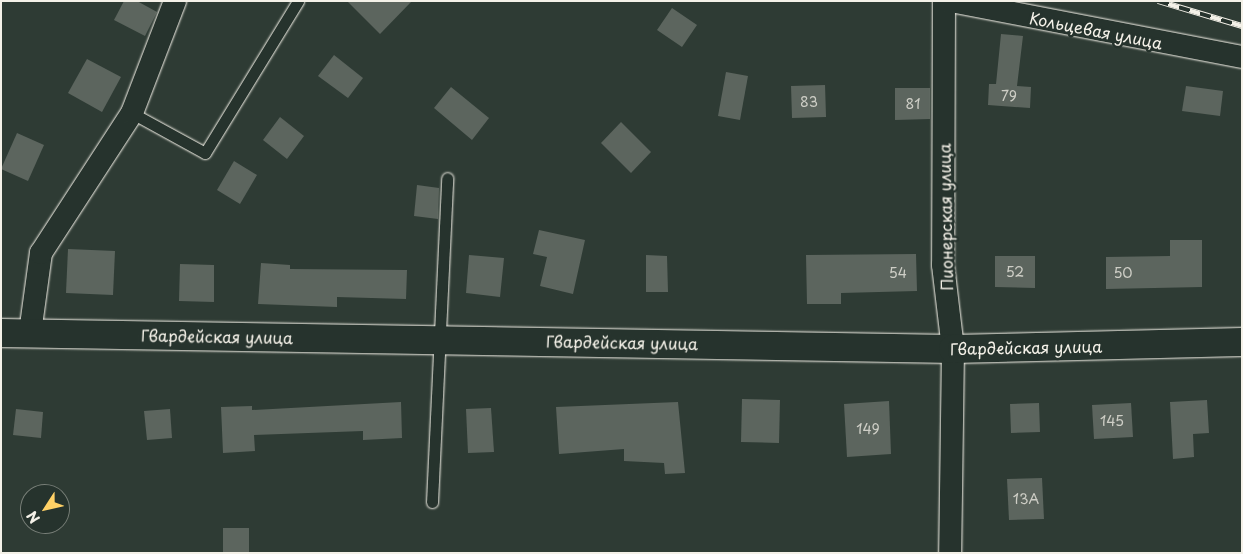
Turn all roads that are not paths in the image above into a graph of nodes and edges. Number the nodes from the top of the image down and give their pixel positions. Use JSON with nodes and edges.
{"nodes":[{"id":1,"x":174,"y":1,"type":"edge"},
{"id":2,"x":298,"y":1,"type":"edge"},
{"id":3,"x":944,"y":1,"type":"edge"},
{"id":4,"x":950,"y":1,"type":"edge"},
{"id":5,"x":1242,"y":57,"type":"edge"},
{"id":6,"x":132,"y":113,"type":"junction"},
{"id":7,"x":447,"y":178,"type":"dead end"},
{"id":8,"x":1,"y":333,"type":"edge"},
{"id":9,"x":30,"y":333,"type":"junction"},
{"id":10,"x":439,"y":338,"type":"junction"},
{"id":11,"x":1242,"y":342,"type":"edge"},
{"id":12,"x":953,"y":348,"type":"junction"},
{"id":13,"x":432,"y":502,"type":"dead end"},
{"id":14,"x":950,"y":553,"type":"edge"}],
"edges":[{"from":1,"to":6,"type":"street"},
{"from":2,"to":6,"type":"lane"},
{"from":3,"to":12,"type":"street","name":"Пионерская улица"},
{"from":4,"to":5,"type":"street","name":"Кольцевая улица"},
{"from":6,"to":9,"type":"street"},
{"from":7,"to":10,"type":"lane"},
{"from":8,"to":9,"type":"main road","name":"Гвардейская улица"},
{"from":9,"to":10,"type":"main road","name":"Гвардейская улица"},
{"from":10,"to":12,"type":"main road","name":"Гвардейская улица"},
{"from":10,"to":13,"type":"lane"},
{"from":11,"to":12,"type":"main road","name":"Гвардейская улица"},
{"from":12,"to":14,"type":"street","name":"Пионерская улица"}]}
